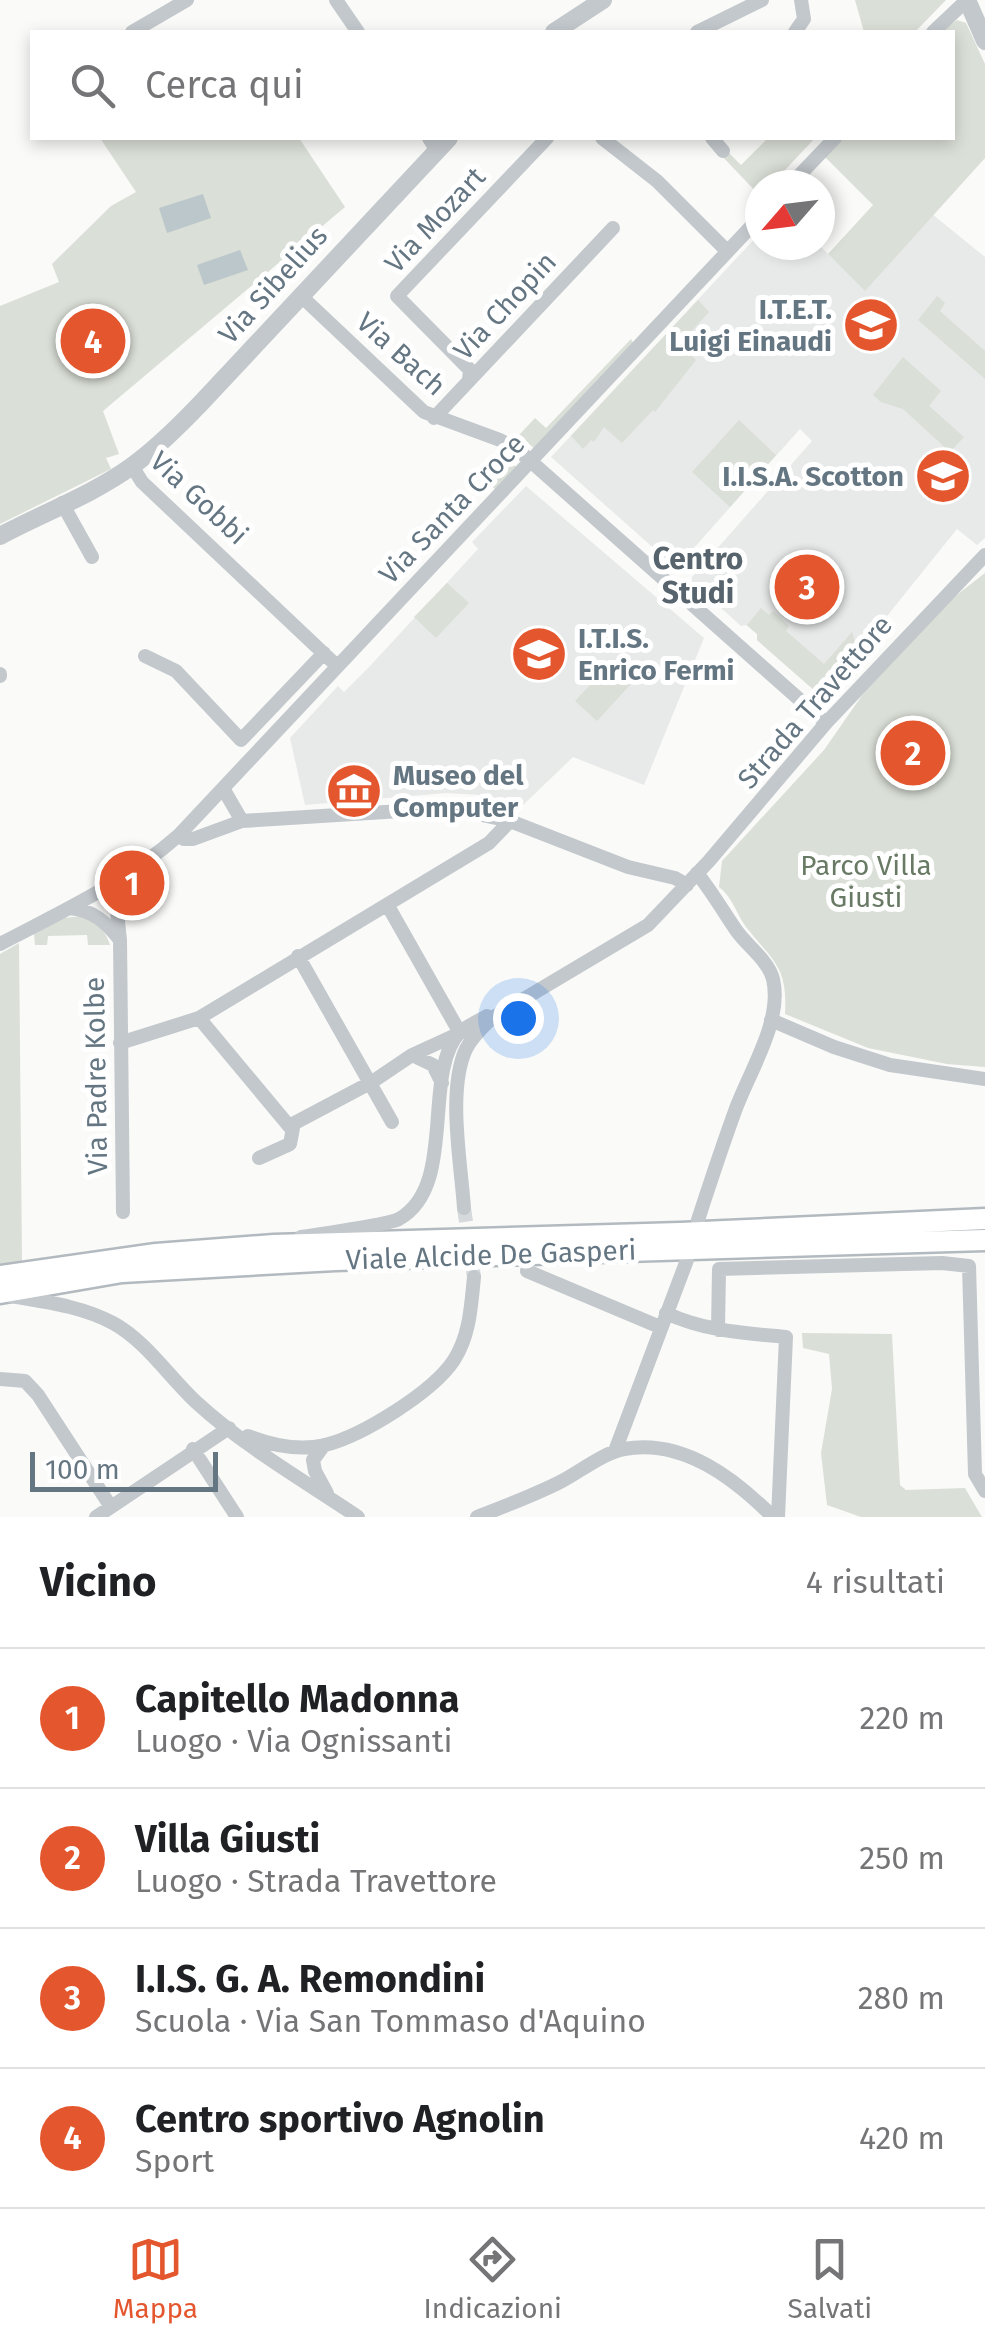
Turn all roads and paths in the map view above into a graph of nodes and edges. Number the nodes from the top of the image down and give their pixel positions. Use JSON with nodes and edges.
{"nodes":[{"id":1,"x":187,"y":0,"type":"edge"},
{"id":2,"x":336,"y":0,"type":"edge"},
{"id":3,"x":604,"y":0,"type":"edge"},
{"id":4,"x":762,"y":0,"type":"edge"},
{"id":5,"x":801,"y":0,"type":"edge"},
{"id":6,"x":967,"y":0,"type":"edge"},
{"id":7,"x":135,"y":30,"type":"edge"},
{"id":8,"x":357,"y":30,"type":"edge"},
{"id":9,"x":557,"y":30,"type":"edge"},
{"id":10,"x":701,"y":30,"type":"edge"},
{"id":11,"x":796,"y":30,"type":"edge"},
{"id":12,"x":935,"y":30,"type":"edge"},
{"id":13,"x":985,"y":40,"type":"edge"},
{"id":14,"x":545,"y":140,"type":"edge"},
{"id":15,"x":605,"y":140,"type":"edge"},
{"id":16,"x":714,"y":140,"type":"edge"},
{"id":17,"x":833,"y":140,"type":"edge"},
{"id":18,"x":438,"y":142,"type":"edge"},
{"id":19,"x":723,"y":150,"type":"dead end"},
{"id":20,"x":804,"y":170,"type":"edge"},
{"id":21,"x":613,"y":228,"type":"dead end"},
{"id":22,"x":745,"y":232,"type":"edge"},
{"id":23,"x":727,"y":251,"type":"junction"},
{"id":24,"x":300,"y":294,"type":"junction"},
{"id":25,"x":469,"y":380,"type":"junction"},
{"id":26,"x":434,"y":418,"type":"junction"},
{"id":27,"x":532,"y":462,"type":"junction"},
{"id":28,"x":132,"y":466,"type":"junction"},
{"id":29,"x":62,"y":503,"type":"junction"},
{"id":30,"x":0,"y":536,"type":"edge"},
{"id":31,"x":985,"y":554,"type":"edge"},
{"id":32,"x":92,"y":557,"type":"dead end"},
{"id":33,"x":324,"y":653,"type":"junction"},
{"id":34,"x":145,"y":656,"type":"dead end"},
{"id":35,"x":337,"y":666,"type":"junction"},
{"id":36,"x":826,"y":723,"type":"junction"},
{"id":37,"x":224,"y":790,"type":"junction"},
{"id":38,"x":242,"y":821,"type":"junction"},
{"id":39,"x":510,"y":821,"type":"junction"},
{"id":40,"x":179,"y":835,"type":"junction"},
{"id":41,"x":692,"y":879,"type":"junction"},
{"id":42,"x":114,"y":884,"type":"junction"},
{"id":43,"x":388,"y":906,"type":"junction"},
{"id":44,"x":68,"y":908,"type":"junction"},
{"id":45,"x":648,"y":925,"type":"junction"},
{"id":46,"x":120,"y":940,"type":"junction"},
{"id":47,"x":0,"y":944,"type":"edge"},
{"id":48,"x":298,"y":956,"type":"junction"},
{"id":49,"x":199,"y":1018,"type":"junction"},
{"id":50,"x":771,"y":1020,"type":"junction"},
{"id":51,"x":460,"y":1033,"type":"junction"},
{"id":52,"x":120,"y":1043,"type":"junction"},
{"id":53,"x":412,"y":1055,"type":"junction"},
{"id":54,"x":985,"y":1080,"type":"edge"},
{"id":55,"x":372,"y":1082,"type":"junction"},
{"id":56,"x":442,"y":1084,"type":"junction"},
{"id":57,"x":392,"y":1122,"type":"dead end"},
{"id":58,"x":289,"y":1126,"type":"junction"},
{"id":59,"x":259,"y":1158,"type":"dead end"},
{"id":60,"x":464,"y":1208,"type":"tunnel mouth"},
{"id":61,"x":123,"y":1212,"type":"dead end"},
{"id":62,"x":985,"y":1219,"type":"edge"},
{"id":63,"x":698,"y":1220,"type":"dead end"},
{"id":64,"x":985,"y":1240,"type":"edge"},
{"id":65,"x":274,"y":1245,"type":"junction"},
{"id":66,"x":686,"y":1260,"type":"dead end"},
{"id":67,"x":527,"y":1271,"type":"dead end"},
{"id":68,"x":0,"y":1276,"type":"edge"},
{"id":69,"x":474,"y":1277,"type":"tunnel mouth"},
{"id":70,"x":0,"y":1294,"type":"edge"},
{"id":71,"x":663,"y":1320,"type":"junction"},
{"id":72,"x":718,"y":1330,"type":"junction"},
{"id":73,"x":0,"y":1380,"type":"edge"},
{"id":74,"x":229,"y":1428,"type":"junction"},
{"id":75,"x":324,"y":1445,"type":"junction"},
{"id":76,"x":193,"y":1450,"type":"junction"},
{"id":77,"x":615,"y":1451,"type":"junction"},
{"id":78,"x":985,"y":1491,"type":"edge"},
{"id":79,"x":330,"y":1498,"type":"junction"},
{"id":80,"x":110,"y":1508,"type":"junction"},
{"id":81,"x":506,"y":1512,"type":"edge"},
{"id":82,"x":96,"y":1517,"type":"edge"},
{"id":83,"x":237,"y":1517,"type":"edge"},
{"id":84,"x":358,"y":1517,"type":"edge"},
{"id":85,"x":476,"y":1517,"type":"edge"},
{"id":86,"x":776,"y":1517,"type":"edge"}],
"edges":[{"from":1,"to":7,"type":"street"},
{"from":2,"to":8,"type":"street"},
{"from":3,"to":9,"type":"street"},
{"from":4,"to":10,"type":"street"},
{"from":5,"to":11,"type":"street"},
{"from":6,"to":12,"type":"street"},
{"from":6,"to":13,"type":"street"},
{"from":14,"to":25,"type":"street","name":"Via Mozart"},
{"from":15,"to":23,"type":"street"},
{"from":16,"to":19,"type":"street"},
{"from":17,"to":20,"type":"street"},
{"from":18,"to":24,"type":"street","name":"Via Sibelius"},
{"from":21,"to":25,"type":"street","name":"Via Chopin"},
{"from":22,"to":23,"type":"street","name":"Via Santa Croce"},
{"from":23,"to":27,"type":"street","name":"Via Santa Croce"},
{"from":24,"to":26,"type":"street","name":"Via Bach"},
{"from":24,"to":28,"type":"street","name":"Via Sibelius"},
{"from":25,"to":26,"type":"street","name":"Via Chopin"},
{"from":26,"to":27,"type":"street","name":"Via Bach"},
{"from":27,"to":35,"type":"street","name":"Via Santa Croce"},
{"from":27,"to":36,"type":"street","name":"Via Bach"},
{"from":28,"to":29,"type":"street","name":"Via Gobbi"},
{"from":28,"to":33,"type":"street","name":"Via Gobbi"},
{"from":29,"to":30,"type":"street","name":"Via Gobbi"},
{"from":29,"to":32,"type":"street"},
{"from":31,"to":36,"type":"street","name":"Strada Travettore"},
{"from":33,"to":34,"type":"street"},
{"from":33,"to":35,"type":"street","name":"Via Gobbi"},
{"from":35,"to":37,"type":"street","name":"Via Santa Croce"},
{"from":36,"to":41,"type":"street","name":"Strada Travettore"},
{"from":37,"to":38,"type":"street"},
{"from":37,"to":40,"type":"street","name":"Via Santa Croce"},
{"from":38,"to":39,"type":"street"},
{"from":38,"to":40,"type":"street"},
{"from":39,"to":41,"type":"street"},
{"from":39,"to":43,"type":"street"},
{"from":40,"to":42,"type":"street","name":"Via Santa Croce"},
{"from":41,"to":45,"type":"street","name":"Strada Travettore"},
{"from":41,"to":50,"type":"street"},
{"from":42,"to":44,"type":"street","name":"Via Santa Croce"},
{"from":42,"to":46,"type":"street","name":"Via Padre Kolbe"},
{"from":43,"to":48,"type":"street"},
{"from":43,"to":51,"type":"street"},
{"from":44,"to":46,"type":"street","name":"Via Padre Kolbe"},
{"from":44,"to":47,"type":"street","name":"Via Santa Croce"},
{"from":45,"to":51,"type":"street"},
{"from":45,"to":60,"type":"street"},
{"from":46,"to":52,"type":"street","name":"Via Padre Kolbe"},
{"from":48,"to":49,"type":"street"},
{"from":48,"to":55,"type":"street"},
{"from":49,"to":52,"type":"street"},
{"from":49,"to":58,"type":"street"},
{"from":50,"to":54,"type":"street"},
{"from":50,"to":63,"type":"street"},
{"from":51,"to":53,"type":"street"},
{"from":51,"to":56,"type":"street"},
{"from":52,"to":61,"type":"street","name":"Via Padre Kolbe"},
{"from":53,"to":55,"type":"street"},
{"from":53,"to":56,"type":"street"},
{"from":55,"to":57,"type":"street"},
{"from":55,"to":58,"type":"street"},
{"from":56,"to":65,"type":"street"},
{"from":58,"to":59,"type":"street"},
{"from":62,"to":65,"type":"main road","name":"Viale Alcide De Gasperi"},
{"from":64,"to":70,"type":"main road","name":"Viale Alcide De Gasperi"},
{"from":65,"to":68,"type":"main road","name":"Viale Alcide De Gasperi"},
{"from":66,"to":71,"type":"street"},
{"from":67,"to":71,"type":"street"},
{"from":69,"to":75,"type":"street"},
{"from":70,"to":74,"type":"street"},
{"from":71,"to":72,"type":"street"},
{"from":71,"to":77,"type":"street"},
{"from":72,"to":78,"type":"street"},
{"from":72,"to":86,"type":"street"},
{"from":73,"to":80,"type":"street"},
{"from":74,"to":75,"type":"street"},
{"from":74,"to":76,"type":"street"},
{"from":74,"to":79,"type":"street"},
{"from":75,"to":79,"type":"street"},
{"from":76,"to":80,"type":"street"},
{"from":76,"to":83,"type":"street"},
{"from":77,"to":81,"type":"street"},
{"from":77,"to":86,"type":"street"},
{"from":79,"to":84,"type":"street"},
{"from":80,"to":82,"type":"street"},
{"from":81,"to":85,"type":"street"}]}
